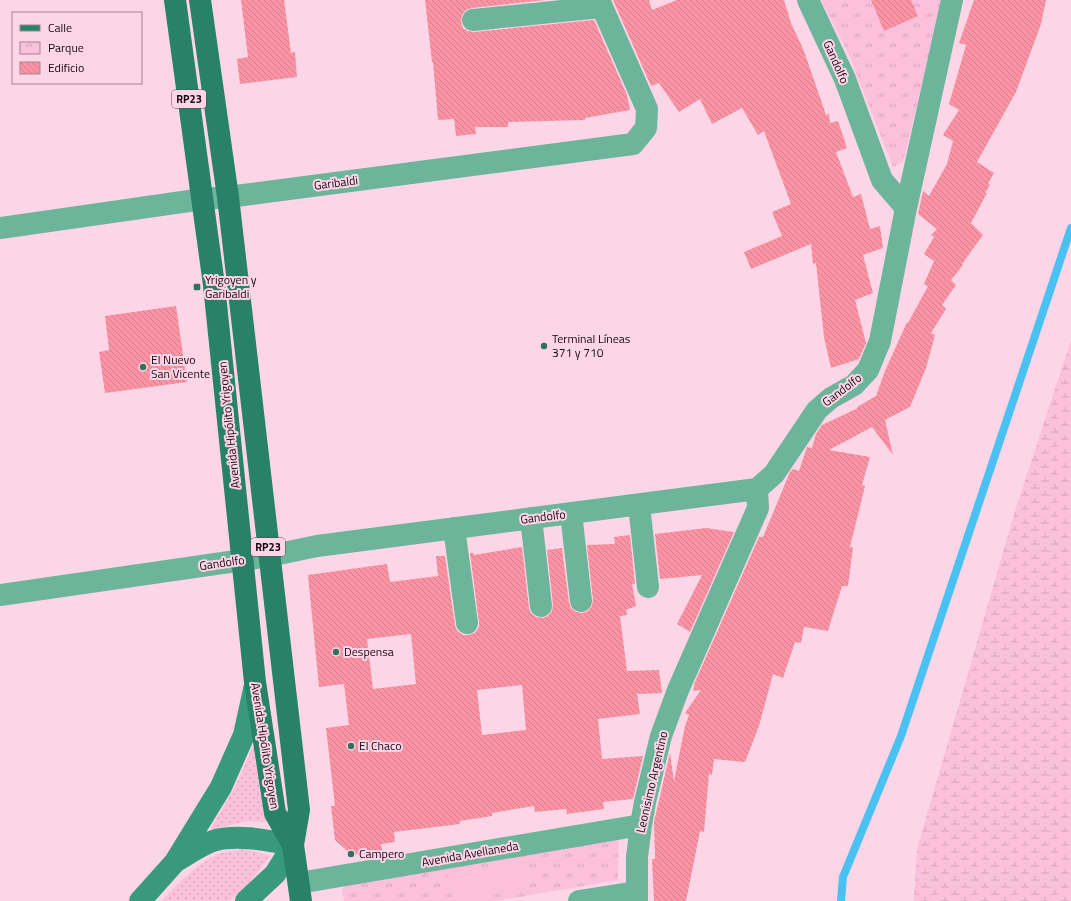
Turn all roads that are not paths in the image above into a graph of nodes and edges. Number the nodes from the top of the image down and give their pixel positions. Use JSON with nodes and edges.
{"nodes":[{"id":1,"x":175,"y":0,"type":"edge"},
{"id":2,"x":200,"y":0,"type":"edge"},
{"id":3,"x":808,"y":0,"type":"edge"},
{"id":4,"x":952,"y":0,"type":"edge"},
{"id":5,"x":600,"y":4,"type":"edge"},
{"id":6,"x":473,"y":20,"type":"dead end"},
{"id":7,"x":228,"y":197,"type":"junction"},
{"id":8,"x":203,"y":199,"type":"junction"},
{"id":9,"x":906,"y":208,"type":"junction"},
{"id":10,"x":0,"y":228,"type":"edge"},
{"id":11,"x":757,"y":489,"type":"junction"},
{"id":12,"x":639,"y":505,"type":"junction"},
{"id":13,"x":571,"y":513,"type":"junction"},
{"id":14,"x":531,"y":518,"type":"junction"},
{"id":15,"x":454,"y":528,"type":"junction"},
{"id":16,"x":269,"y":556,"type":"junction"},
{"id":17,"x":243,"y":560,"type":"junction"},
{"id":18,"x":648,"y":587,"type":"dead end"},
{"id":19,"x":0,"y":595,"type":"edge"},
{"id":20,"x":581,"y":601,"type":"dead end"},
{"id":21,"x":541,"y":606,"type":"dead end"},
{"id":22,"x":467,"y":623,"type":"dead end"},
{"id":23,"x":255,"y":682,"type":"junction"},
{"id":24,"x":641,"y":825,"type":"junction"},
{"id":25,"x":293,"y":845,"type":"junction"},
{"id":26,"x":175,"y":862,"type":"junction"},
{"id":27,"x":300,"y":892,"type":"edge"},
{"id":28,"x":637,"y":897,"type":"edge"},
{"id":29,"x":140,"y":901,"type":"edge"},
{"id":30,"x":246,"y":901,"type":"edge"},
{"id":31,"x":579,"y":901,"type":"edge"}],
"edges":[{"from":1,"to":8,"type":"main road","name":"Avenida Hipólito Yrigoyen","number":"RP23"},
{"from":2,"to":7,"type":"main road","name":"Avenida Hipólito Yrigoyen","number":"RP23"},
{"from":3,"to":9,"type":"street","name":"Gandolfo"},
{"from":4,"to":9,"type":"street","name":"Gandolfo"},
{"from":5,"to":6,"type":"street"},
{"from":5,"to":7,"type":"street","name":"Garibaldi"},
{"from":7,"to":8,"type":"street","name":"Garibaldi"},
{"from":7,"to":16,"type":"main road","name":"Avenida Hipólito Yrigoyen","number":"RP23"},
{"from":8,"to":10,"type":"street","name":"Garibaldi"},
{"from":8,"to":17,"type":"main road","name":"Avenida Hipólito Yrigoyen","number":"RP23"},
{"from":9,"to":11,"type":"street","name":"Gandolfo"},
{"from":11,"to":12,"type":"street","name":"Gandolfo"},
{"from":11,"to":24,"type":"street","name":"Leonisimo Argentino"},
{"from":12,"to":13,"type":"street","name":"Gandolfo"},
{"from":12,"to":18,"type":"street"},
{"from":13,"to":14,"type":"street","name":"Gandolfo"},
{"from":13,"to":20,"type":"street"},
{"from":14,"to":15,"type":"street","name":"Gandolfo"},
{"from":14,"to":21,"type":"street"},
{"from":15,"to":16,"type":"street","name":"Gandolfo"},
{"from":15,"to":22,"type":"street"},
{"from":16,"to":17,"type":"street","name":"Gandolfo"},
{"from":16,"to":25,"type":"main road","name":"Avenida Hipólito Yrigoyen","number":"RP23"},
{"from":17,"to":19,"type":"street","name":"Gandolfo"},
{"from":17,"to":23,"type":"main road","name":"Avenida Hipólito Yrigoyen","number":"RP23"},
{"from":23,"to":25,"type":"main road","name":"Avenida Hipólito Yrigoyen","number":"RP23"},
{"from":23,"to":26,"type":"main road"},
{"from":24,"to":27,"type":"street","name":"Avenida Avellaneda"},
{"from":24,"to":28,"type":"street","name":"Leonisimo Argentino"},
{"from":25,"to":26,"type":"main road"},
{"from":25,"to":27,"type":"main road","name":"Avenida Hipólito Yrigoyen","number":"RP23"},
{"from":25,"to":30,"type":"main road"},
{"from":26,"to":29,"type":"main road"},
{"from":28,"to":31,"type":"street"}]}
